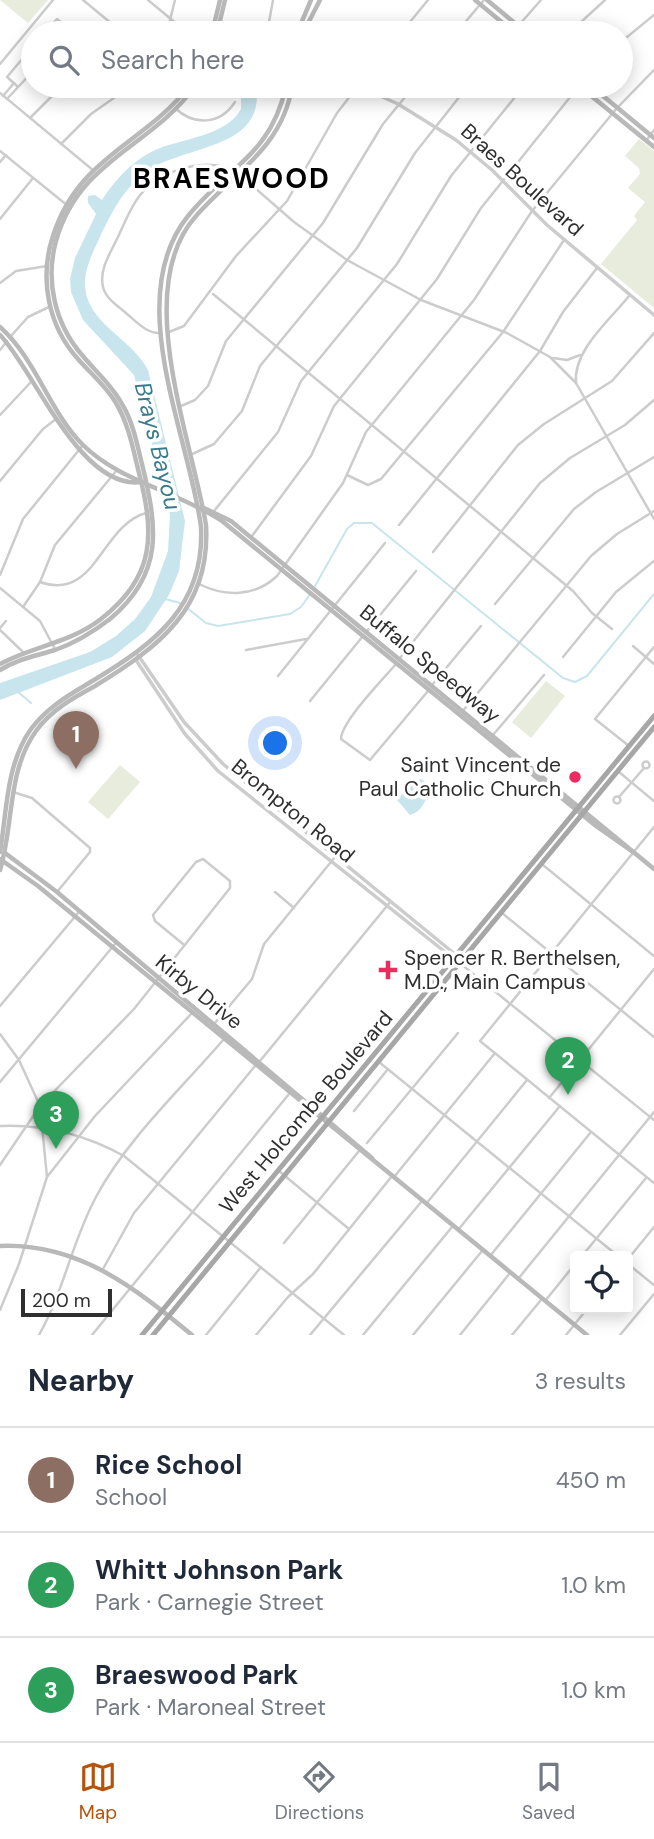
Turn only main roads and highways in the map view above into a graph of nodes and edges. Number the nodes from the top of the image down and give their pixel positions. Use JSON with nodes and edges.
{"nodes":[{"id":1,"x":223,"y":0,"type":"edge"},
{"id":2,"x":311,"y":0,"type":"edge"},
{"id":3,"x":320,"y":0,"type":"edge"},
{"id":4,"x":475,"y":0,"type":"edge"},
{"id":5,"x":484,"y":1,"type":"edge"},
{"id":6,"x":302,"y":18,"type":"junction"},
{"id":7,"x":309,"y":18,"type":"junction"},
{"id":8,"x":217,"y":21,"type":"edge"},
{"id":9,"x":301,"y":21,"type":"edge"},
{"id":10,"x":308,"y":21,"type":"edge"},
{"id":11,"x":502,"y":21,"type":"edge"},
{"id":12,"x":511,"y":21,"type":"edge"},
{"id":13,"x":181,"y":98,"type":"edge"},
{"id":14,"x":282,"y":98,"type":"edge"},
{"id":15,"x":287,"y":98,"type":"edge"},
{"id":16,"x":594,"y":98,"type":"edge"},
{"id":17,"x":605,"y":98,"type":"edge"},
{"id":18,"x":271,"y":133,"type":"junction"},
{"id":19,"x":653,"y":135,"type":"edge"},
{"id":20,"x":654,"y":148,"type":"edge"},
{"id":21,"x":175,"y":243,"type":"junction"},
{"id":22,"x":53,"y":306,"type":"junction"},
{"id":23,"x":0,"y":327,"type":"edge"},
{"id":24,"x":0,"y":335,"type":"edge"},
{"id":25,"x":8,"y":340,"type":"junction"},
{"id":26,"x":177,"y":407,"type":"junction"},
{"id":27,"x":189,"y":455,"type":"junction"},
{"id":28,"x":138,"y":467,"type":"junction"},
{"id":29,"x":115,"y":472,"type":"junction"},
{"id":30,"x":131,"y":475,"type":"junction"},
{"id":31,"x":144,"y":483,"type":"junction"},
{"id":32,"x":160,"y":490,"type":"junction"},
{"id":33,"x":195,"y":492,"type":"junction"},
{"id":34,"x":150,"y":499,"type":"junction"},
{"id":35,"x":186,"y":501,"type":"junction"},
{"id":36,"x":200,"y":507,"type":"junction"},
{"id":37,"x":214,"y":513,"type":"junction"},
{"id":38,"x":206,"y":525,"type":"junction"},
{"id":39,"x":195,"y":582,"type":"junction"},
{"id":40,"x":54,"y":647,"type":"junction"},
{"id":41,"x":138,"y":655,"type":"junction"},
{"id":42,"x":0,"y":664,"type":"edge"},
{"id":43,"x":0,"y":670,"type":"edge"},
{"id":44,"x":79,"y":692,"type":"junction"},
{"id":45,"x":461,"y":713,"type":"junction"},
{"id":46,"x":654,"y":716,"type":"edge"},
{"id":47,"x":652,"y":732,"type":"edge"},
{"id":48,"x":629,"y":746,"type":"junction"},
{"id":49,"x":635,"y":750,"type":"junction"},
{"id":50,"x":535,"y":769,"type":"junction"},
{"id":51,"x":528,"y":771,"type":"junction"},
{"id":52,"x":578,"y":808,"type":"junction"},
{"id":53,"x":584,"y":812,"type":"junction"},
{"id":54,"x":1,"y":852,"type":"edge"},
{"id":55,"x":1,"y":860,"type":"edge"},
{"id":56,"x":654,"y":869,"type":"edge"},
{"id":57,"x":0,"y":870,"type":"edge"},
{"id":58,"x":38,"y":886,"type":"junction"},
{"id":59,"x":57,"y":892,"type":"junction"},
{"id":60,"x":76,"y":915,"type":"junction"},
{"id":61,"x":322,"y":1117,"type":"junction"},
{"id":62,"x":328,"y":1122,"type":"junction"},
{"id":63,"x":0,"y":1246,"type":"edge"},
{"id":64,"x":163,"y":1311,"type":"junction"},
{"id":65,"x":169,"y":1316,"type":"junction"},
{"id":66,"x":142,"y":1335,"type":"edge"},
{"id":67,"x":153,"y":1335,"type":"edge"},
{"id":68,"x":192,"y":1335,"type":"edge"},
{"id":69,"x":587,"y":1335,"type":"edge"}],
"edges":[{"from":1,"to":8,"type":"main road"},
{"from":2,"to":6,"type":"main road"},
{"from":3,"to":7,"type":"main road"},
{"from":4,"to":5,"type":"main road"},
{"from":5,"to":11,"type":"main road"},
{"from":5,"to":12,"type":"main road"},
{"from":6,"to":7,"type":"main road"},
{"from":6,"to":9,"type":"main road"},
{"from":7,"to":10,"type":"main road"},
{"from":13,"to":22,"type":"main road"},
{"from":14,"to":18,"type":"main road"},
{"from":15,"to":18,"type":"main road"},
{"from":16,"to":20,"type":"main road"},
{"from":17,"to":19,"type":"main road"},
{"from":18,"to":21,"type":"main road"},
{"from":21,"to":26,"type":"main road"},
{"from":21,"to":26,"type":"main road"},
{"from":22,"to":28,"type":"main road"},
{"from":22,"to":31,"type":"main road"},
{"from":23,"to":25,"type":"main road","name":"Buffalo Speedway"},
{"from":24,"to":25,"type":"main road","name":"Buffalo Speedway"},
{"from":25,"to":29,"type":"main road","name":"Buffalo Speedway"},
{"from":26,"to":27,"type":"main road"},
{"from":27,"to":33,"type":"main road"},
{"from":27,"to":36,"type":"main road"},
{"from":28,"to":30,"type":"main road"},
{"from":28,"to":31,"type":"main road"},
{"from":29,"to":30,"type":"main road","name":"Buffalo Speedway"},
{"from":29,"to":31,"type":"main road","name":"Buffalo Speedway"},
{"from":30,"to":31,"type":"main road","name":"Buffalo Speedway"},
{"from":31,"to":32,"type":"main road","name":"Buffalo Speedway"},
{"from":31,"to":34,"type":"main road"},
{"from":31,"to":40,"type":"main road"},
{"from":32,"to":34,"type":"main road"},
{"from":32,"to":35,"type":"main road","name":"Buffalo Speedway"},
{"from":33,"to":35,"type":"main road"},
{"from":33,"to":36,"type":"main road"},
{"from":34,"to":40,"type":"main road"},
{"from":35,"to":36,"type":"main road","name":"Buffalo Speedway"},
{"from":36,"to":37,"type":"main road","name":"Buffalo Speedway"},
{"from":36,"to":38,"type":"main road"},
{"from":36,"to":39,"type":"main road"},
{"from":37,"to":38,"type":"main road"},
{"from":37,"to":45,"type":"main road","name":"Buffalo Speedway"},
{"from":38,"to":39,"type":"main road"},
{"from":39,"to":41,"type":"main road"},
{"from":40,"to":42,"type":"main road"},
{"from":40,"to":43,"type":"main road"},
{"from":41,"to":44,"type":"main road"},
{"from":41,"to":44,"type":"main road"},
{"from":44,"to":54,"type":"main road"},
{"from":45,"to":50,"type":"main road","name":"Buffalo Speedway"},
{"from":45,"to":51,"type":"main road","name":"Buffalo Speedway"},
{"from":46,"to":48,"type":"main road","name":"West Holcombe Boulevard"},
{"from":47,"to":49,"type":"main road","name":"West Holcombe Boulevard"},
{"from":48,"to":49,"type":"main road"},
{"from":48,"to":52,"type":"main road","name":"West Holcombe Boulevard"},
{"from":49,"to":53,"type":"main road","name":"West Holcombe Boulevard"},
{"from":50,"to":51,"type":"main road"},
{"from":50,"to":52,"type":"main road","name":"Buffalo Speedway"},
{"from":51,"to":52,"type":"main road","name":"Buffalo Speedway"},
{"from":52,"to":53,"type":"main road","name":"Buffalo Speedway"},
{"from":52,"to":61,"type":"main road","name":"West Holcombe Boulevard"},
{"from":53,"to":56,"type":"main road","name":"Buffalo Speedway"},
{"from":53,"to":62,"type":"main road","name":"West Holcombe Boulevard"},
{"from":54,"to":55,"type":"main road"},
{"from":54,"to":59,"type":"main road","name":"Kirby Drive"},
{"from":55,"to":57,"type":"main road"},
{"from":55,"to":58,"type":"main road","name":"Kirby Drive"},
{"from":58,"to":59,"type":"main road"},
{"from":58,"to":60,"type":"main road","name":"Kirby Drive"},
{"from":59,"to":60,"type":"main road","name":"Kirby Drive"},
{"from":60,"to":61,"type":"main road","name":"Kirby Drive"},
{"from":61,"to":62,"type":"main road","name":"Kirby Drive"},
{"from":61,"to":64,"type":"main road","name":"West Holcombe Boulevard"},
{"from":62,"to":65,"type":"main road","name":"West Holcombe Boulevard"},
{"from":62,"to":69,"type":"main road","name":"Kirby Drive"},
{"from":63,"to":64,"type":"main road"},
{"from":64,"to":65,"type":"main road"},
{"from":64,"to":66,"type":"main road","name":"West Holcombe Boulevard"},
{"from":65,"to":67,"type":"main road","name":"West Holcombe Boulevard"},
{"from":65,"to":68,"type":"main road"}]}
